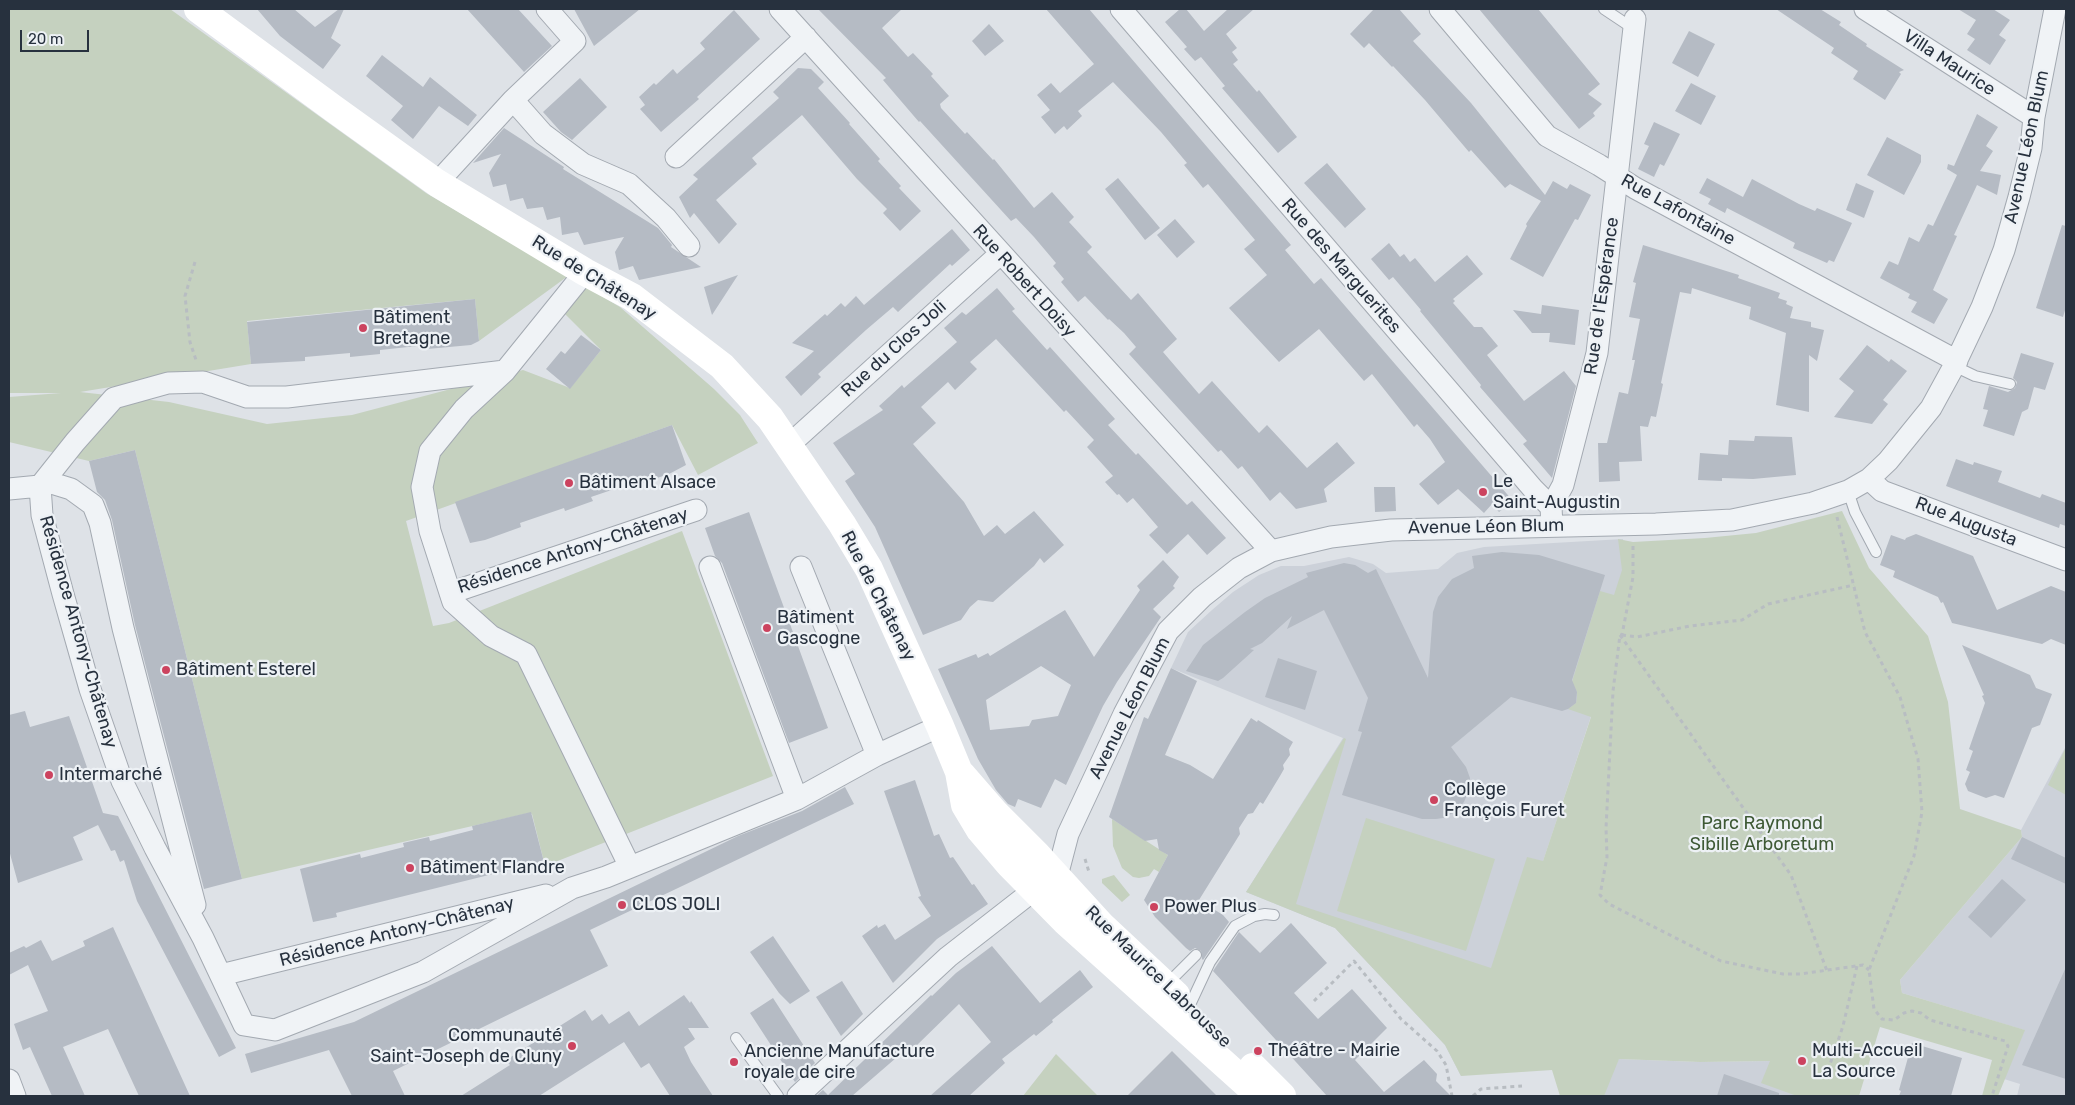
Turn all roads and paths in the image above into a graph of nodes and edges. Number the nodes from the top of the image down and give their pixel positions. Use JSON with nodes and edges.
{"nodes":[{"id":1,"x":198,"y":9,"type":"edge"},
{"id":2,"x":547,"y":9,"type":"edge"},
{"id":3,"x":780,"y":9,"type":"edge"},
{"id":4,"x":1121,"y":9,"type":"edge"},
{"id":5,"x":1440,"y":9,"type":"edge"},
{"id":6,"x":1604,"y":9,"type":"edge"},
{"id":7,"x":1865,"y":9,"type":"edge"},
{"id":8,"x":2056,"y":9,"type":"edge"},
{"id":9,"x":1636,"y":19,"type":"edge"},
{"id":10,"x":806,"y":38,"type":"junction"},
{"id":11,"x":513,"y":100,"type":"junction"},
{"id":12,"x":2034,"y":117,"type":"junction"},
{"id":13,"x":676,"y":157,"type":"dead end"},
{"id":14,"x":1618,"y":177,"type":"junction"},
{"id":15,"x":438,"y":182,"type":"junction"},
{"id":16,"x":689,"y":246,"type":"dead end"},
{"id":17,"x":1000,"y":254,"type":"junction"},
{"id":18,"x":195,"y":262,"type":"dead end"},
{"id":19,"x":585,"y":272,"type":"junction"},
{"id":20,"x":1956,"y":364,"type":"junction"},
{"id":21,"x":505,"y":371,"type":"junction"},
{"id":22,"x":203,"y":382,"type":"junction"},
{"id":23,"x":2010,"y":384,"type":"dead end"},
{"id":24,"x":789,"y":445,"type":"junction"},
{"id":25,"x":1869,"y":479,"type":"junction"},
{"id":26,"x":42,"y":484,"type":"junction"},
{"id":27,"x":9,"y":489,"type":"edge"},
{"id":28,"x":1844,"y":493,"type":"junction"},
{"id":29,"x":696,"y":510,"type":"dead end"},
{"id":30,"x":1552,"y":516,"type":"junction"},
{"id":31,"x":1629,"y":524,"type":"junction"},
{"id":32,"x":1271,"y":551,"type":"junction"},
{"id":33,"x":1876,"y":552,"type":"dead end"},
{"id":34,"x":2066,"y":560,"type":"edge"},
{"id":35,"x":710,"y":567,"type":"dead end"},
{"id":36,"x":801,"y":567,"type":"dead end"},
{"id":37,"x":1854,"y":585,"type":"junction"},
{"id":38,"x":450,"y":593,"type":"junction"},
{"id":39,"x":1621,"y":635,"type":"junction"},
{"id":40,"x":940,"y":726,"type":"junction"},
{"id":41,"x":877,"y":755,"type":"junction"},
{"id":42,"x":959,"y":772,"type":"junction"},
{"id":43,"x":797,"y":799,"type":"junction"},
{"id":44,"x":1068,"y":835,"type":"junction"},
{"id":45,"x":1037,"y":854,"type":"junction"},
{"id":46,"x":1084,"y":854,"type":"dead end"},
{"id":47,"x":630,"y":867,"type":"junction"},
{"id":48,"x":1092,"y":878,"type":"dead end"},
{"id":49,"x":1045,"y":883,"type":"junction"},
{"id":50,"x":572,"y":888,"type":"junction"},
{"id":51,"x":1274,"y":915,"type":"dead end"},
{"id":52,"x":203,"y":938,"type":"junction"},
{"id":53,"x":1196,"y":955,"type":"dead end"},
{"id":54,"x":1857,"y":966,"type":"junction"},
{"id":55,"x":1869,"y":970,"type":"junction"},
{"id":56,"x":1826,"y":971,"type":"junction"},
{"id":57,"x":222,"y":975,"type":"junction"},
{"id":58,"x":1166,"y":986,"type":"junction"},
{"id":59,"x":1314,"y":1001,"type":"dead end"},
{"id":60,"x":1189,"y":1007,"type":"junction"},
{"id":61,"x":736,"y":1038,"type":"dead end"},
{"id":62,"x":1828,"y":1070,"type":"dead end"},
{"id":63,"x":9,"y":1080,"type":"edge"},
{"id":64,"x":1522,"y":1086,"type":"dead end"},
{"id":65,"x":15,"y":1096,"type":"edge"},
{"id":66,"x":778,"y":1096,"type":"edge"},
{"id":67,"x":798,"y":1096,"type":"edge"},
{"id":68,"x":1260,"y":1096,"type":"edge"},
{"id":69,"x":1282,"y":1096,"type":"edge"},
{"id":70,"x":1452,"y":1096,"type":"edge"},
{"id":71,"x":1474,"y":1096,"type":"edge"},
{"id":72,"x":1992,"y":1096,"type":"edge"}],
"edges":[{"from":1,"to":15,"type":"main road","name":"Rue de Châtenay"},
{"from":2,"to":11,"type":"street"},
{"from":3,"to":10,"type":"street","name":"Rue Robert Doisy"},
{"from":4,"to":30,"type":"street","name":"Rue des Marguerites"},
{"from":5,"to":14,"type":"street","name":"Rue Lafontaine"},
{"from":6,"to":9,"type":"lane"},
{"from":7,"to":12,"type":"street","name":"Villa Maurice"},
{"from":8,"to":12,"type":"street","name":"Avenue Léon Blum"},
{"from":9,"to":14,"type":"street","name":"Rue de l'Espérance"},
{"from":10,"to":13,"type":"street"},
{"from":10,"to":17,"type":"street","name":"Rue Robert Doisy"},
{"from":11,"to":15,"type":"street"},
{"from":11,"to":16,"type":"street"},
{"from":12,"to":20,"type":"street","name":"Avenue Léon Blum"},
{"from":14,"to":20,"type":"street","name":"Rue Lafontaine"},
{"from":14,"to":30,"type":"street","name":"Rue de l'Espérance"},
{"from":15,"to":19,"type":"main road","name":"Rue de Châtenay"},
{"from":17,"to":24,"type":"street","name":"Rue du Clos Joli"},
{"from":17,"to":32,"type":"street","name":"Rue Robert Doisy"},
{"from":18,"to":22,"type":"path"},
{"from":19,"to":21,"type":"street","name":"Résidence Antony-Châtenay"},
{"from":19,"to":24,"type":"main road","name":"Rue de Châtenay"},
{"from":20,"to":23,"type":"lane"},
{"from":20,"to":25,"type":"street","name":"Avenue Léon Blum"},
{"from":21,"to":22,"type":"street"},
{"from":21,"to":38,"type":"street","name":"Résidence Antony-Châtenay"},
{"from":22,"to":26,"type":"street"},
{"from":24,"to":40,"type":"main road","name":"Rue de Châtenay"},
{"from":25,"to":28,"type":"street","name":"Avenue Léon Blum"},
{"from":25,"to":34,"type":"street","name":"Rue Augusta"},
{"from":26,"to":27,"type":"street","name":"Résidence Antony-Châtenay"},
{"from":26,"to":52,"type":"street","name":"Résidence Antony-Châtenay"},
{"from":26,"to":52,"type":"street","name":"Résidence Antony-Châtenay"},
{"from":28,"to":31,"type":"street","name":"Avenue Léon Blum"},
{"from":28,"to":33,"type":"lane"},
{"from":28,"to":37,"type":"path"},
{"from":29,"to":38,"type":"street","name":"Résidence Antony-Châtenay"},
{"from":30,"to":31,"type":"street","name":"Avenue Léon Blum"},
{"from":30,"to":32,"type":"street","name":"Avenue Léon Blum"},
{"from":31,"to":39,"type":"path"},
{"from":32,"to":44,"type":"street","name":"Avenue Léon Blum"},
{"from":35,"to":43,"type":"street"},
{"from":36,"to":41,"type":"street"},
{"from":37,"to":39,"type":"path"},
{"from":37,"to":55,"type":"path"},
{"from":38,"to":47,"type":"street","name":"Résidence Antony-Châtenay"},
{"from":39,"to":56,"type":"path"},
{"from":39,"to":56,"type":"path"},
{"from":40,"to":41,"type":"street","name":"Résidence Antony-Châtenay"},
{"from":40,"to":42,"type":"main road","name":"Rue de Châtenay"},
{"from":41,"to":43,"type":"street","name":"Résidence Antony-Châtenay"},
{"from":42,"to":45,"type":"main road","name":"Rue de Châtenay"},
{"from":42,"to":49,"type":"main road","name":"Rue de Châtenay"},
{"from":43,"to":47,"type":"street","name":"Résidence Antony-Châtenay"},
{"from":44,"to":45,"type":"street"},
{"from":44,"to":49,"type":"street","name":"Avenue Léon Blum"},
{"from":45,"to":49,"type":"main road","name":"Rue de Châtenay"},
{"from":46,"to":48,"type":"path"},
{"from":47,"to":50,"type":"street","name":"Résidence Antony-Châtenay"},
{"from":49,"to":58,"type":"main road","name":"Rue Maurice Labrousse"},
{"from":49,"to":67,"type":"street"},
{"from":49,"to":68,"type":"main road","name":"Rue Maurice Labrousse"},
{"from":50,"to":57,"type":"street","name":"Résidence Antony-Châtenay"},
{"from":50,"to":57,"type":"street","name":"Résidence Antony-Châtenay"},
{"from":51,"to":60,"type":"lane"},
{"from":52,"to":57,"type":"street","name":"Résidence Antony-Châtenay"},
{"from":53,"to":58,"type":"lane"},
{"from":54,"to":55,"type":"path"},
{"from":54,"to":56,"type":"path"},
{"from":54,"to":62,"type":"path"},
{"from":55,"to":72,"type":"path"},
{"from":58,"to":60,"type":"main road","name":"Rue Maurice Labrousse"},
{"from":59,"to":70,"type":"path"},
{"from":60,"to":69,"type":"main road","name":"Rue Maurice Labrousse"},
{"from":61,"to":66,"type":"lane"},
{"from":63,"to":65,"type":"street"},
{"from":64,"to":71,"type":"path"}]}
